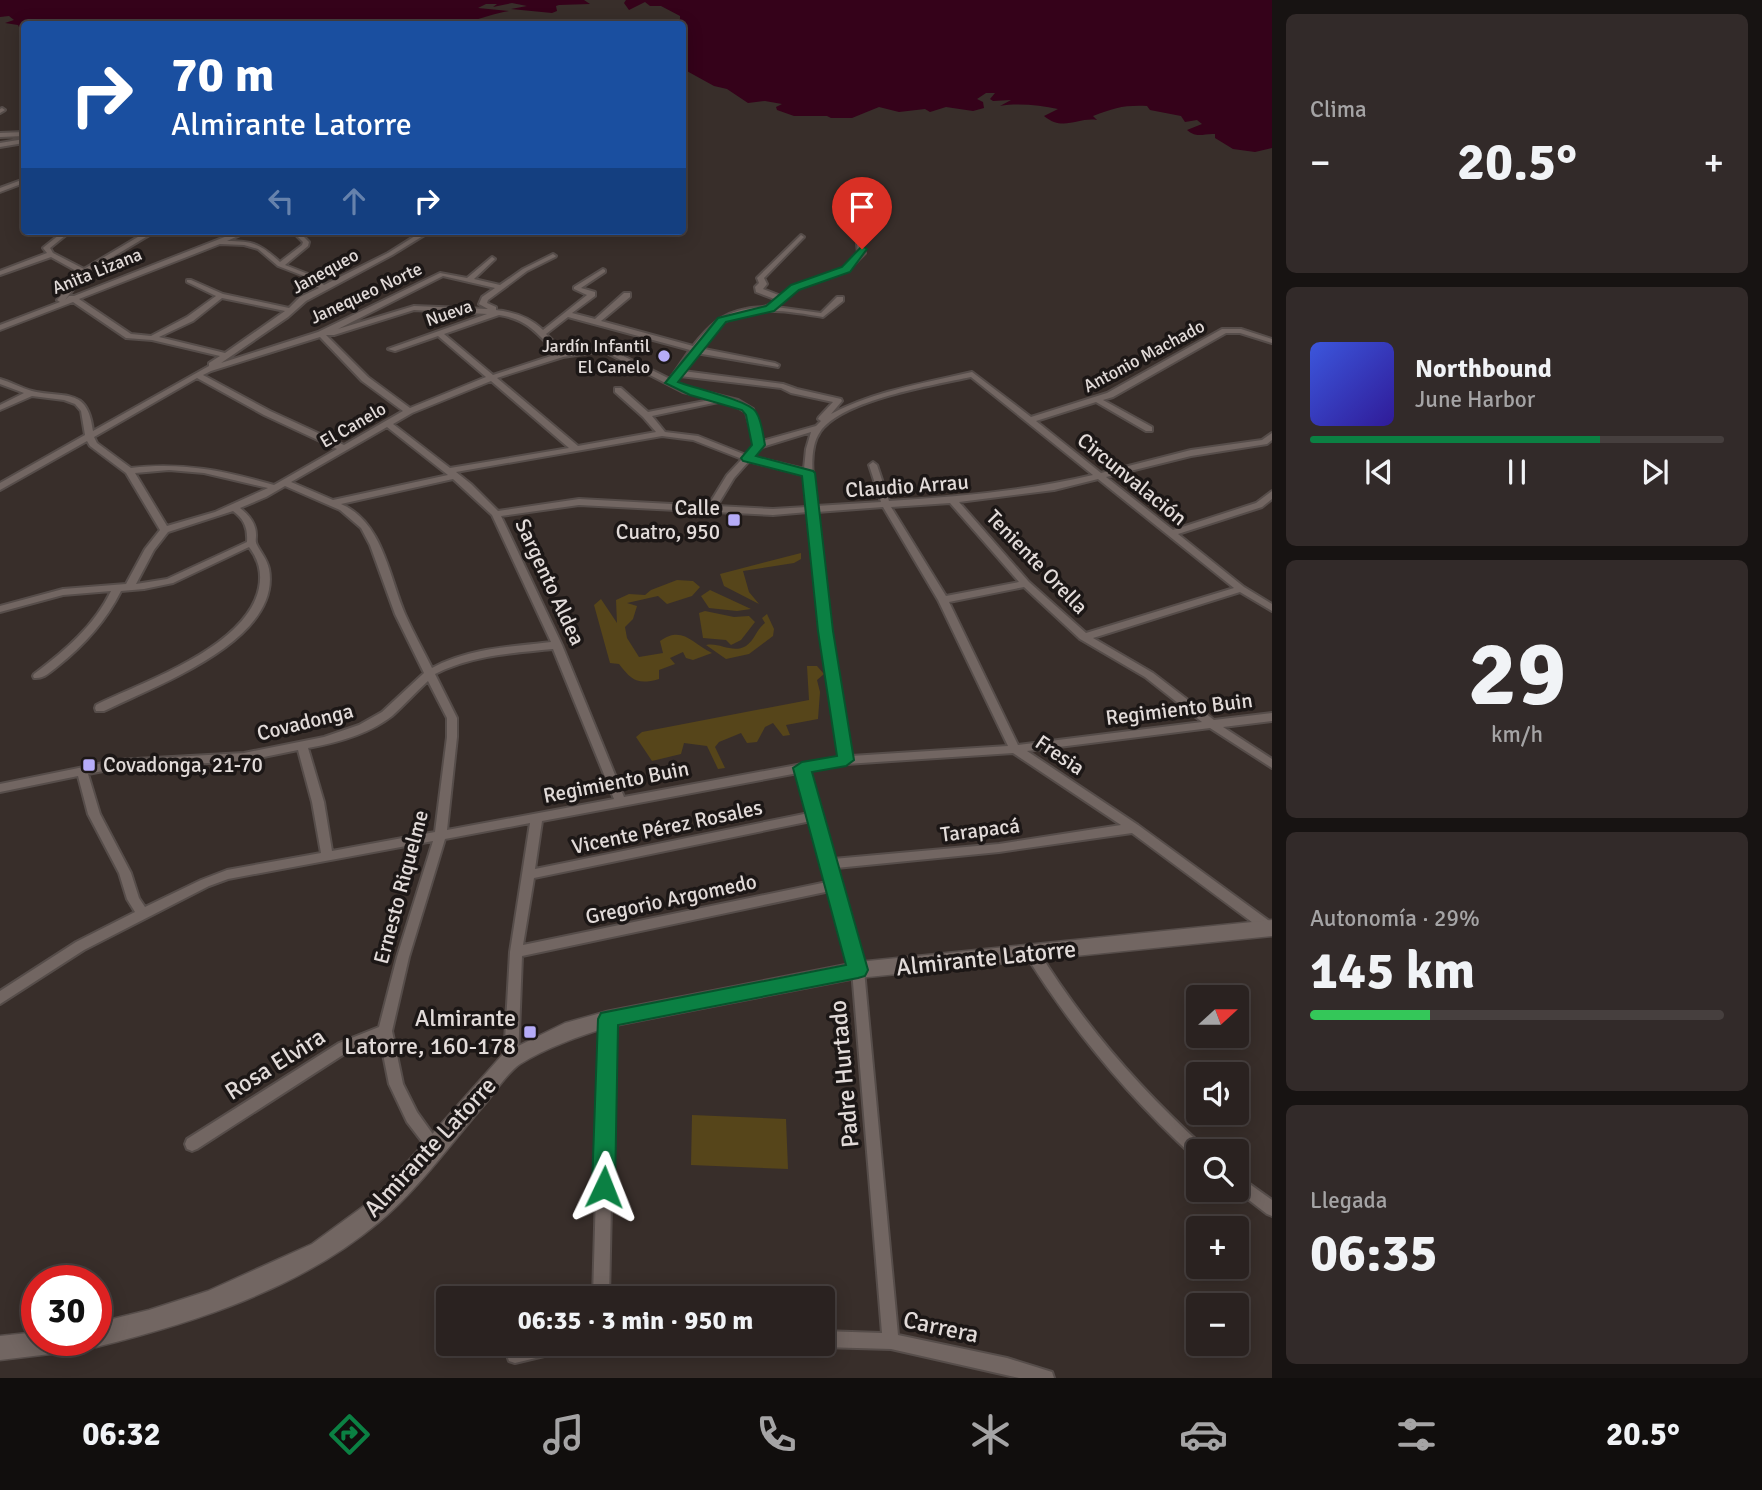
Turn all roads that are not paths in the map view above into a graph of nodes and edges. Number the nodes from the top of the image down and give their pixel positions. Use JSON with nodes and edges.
{"nodes":[{"id":1,"x":21,"y":134,"type":"edge"},
{"id":2,"x":0,"y":135,"type":"edge"},
{"id":3,"x":21,"y":142,"type":"edge"},
{"id":4,"x":0,"y":145,"type":"edge"},
{"id":5,"x":21,"y":183,"type":"edge"},
{"id":6,"x":0,"y":190,"type":"edge"},
{"id":7,"x":63,"y":235,"type":"edge"},
{"id":8,"x":146,"y":235,"type":"edge"},
{"id":9,"x":235,"y":235,"type":"edge"},
{"id":10,"x":421,"y":235,"type":"edge"},
{"id":11,"x":300,"y":236,"type":"dead end"},
{"id":12,"x":801,"y":237,"type":"dead end"},
{"id":13,"x":210,"y":244,"type":"junction"},
{"id":14,"x":859,"y":245,"type":"dead end"},
{"id":15,"x":51,"y":254,"type":"junction"},
{"id":16,"x":553,"y":256,"type":"dead end"},
{"id":17,"x":492,"y":258,"type":"dead end"},
{"id":18,"x":280,"y":265,"type":"junction"},
{"id":19,"x":603,"y":271,"type":"dead end"},
{"id":20,"x":84,"y":272,"type":"junction"},
{"id":21,"x":0,"y":273,"type":"edge"},
{"id":22,"x":470,"y":279,"type":"junction"},
{"id":23,"x":189,"y":281,"type":"dead end"},
{"id":24,"x":500,"y":287,"type":"junction"},
{"id":25,"x":323,"y":288,"type":"junction"},
{"id":26,"x":627,"y":295,"type":"dead end"},
{"id":27,"x":222,"y":296,"type":"junction"},
{"id":28,"x":782,"y":296,"type":"junction"},
{"id":29,"x":72,"y":298,"type":"junction"},
{"id":30,"x":841,"y":299,"type":"dead end"},
{"id":31,"x":60,"y":303,"type":"junction"},
{"id":32,"x":770,"y":309,"type":"junction"},
{"id":33,"x":289,"y":310,"type":"junction"},
{"id":34,"x":499,"y":312,"type":"junction"},
{"id":35,"x":567,"y":314,"type":"junction"},
{"id":36,"x":596,"y":322,"type":"junction"},
{"id":37,"x":0,"y":328,"type":"edge"},
{"id":38,"x":543,"y":333,"type":"junction"},
{"id":39,"x":321,"y":334,"type":"junction"},
{"id":40,"x":440,"y":334,"type":"junction"},
{"id":41,"x":152,"y":338,"type":"junction"},
{"id":42,"x":1272,"y":341,"type":"edge"},
{"id":43,"x":392,"y":349,"type":"dead end"},
{"id":44,"x":695,"y":350,"type":"junction"},
{"id":45,"x":224,"y":355,"type":"junction"},
{"id":46,"x":562,"y":355,"type":"junction"},
{"id":47,"x":775,"y":365,"type":"dead end"},
{"id":48,"x":208,"y":369,"type":"junction"},
{"id":49,"x":678,"y":373,"type":"junction"},
{"id":50,"x":197,"y":375,"type":"junction"},
{"id":51,"x":494,"y":377,"type":"junction"},
{"id":52,"x":0,"y":381,"type":"edge"},
{"id":53,"x":671,"y":383,"type":"junction"},
{"id":54,"x":618,"y":390,"type":"dead end"},
{"id":55,"x":31,"y":393,"type":"junction"},
{"id":56,"x":722,"y":400,"type":"junction"},
{"id":57,"x":1098,"y":400,"type":"junction"},
{"id":58,"x":0,"y":408,"type":"edge"},
{"id":59,"x":409,"y":411,"type":"junction"},
{"id":60,"x":646,"y":415,"type":"junction"},
{"id":61,"x":1031,"y":420,"type":"junction"},
{"id":62,"x":387,"y":423,"type":"junction"},
{"id":63,"x":820,"y":426,"type":"junction"},
{"id":64,"x":1149,"y":429,"type":"dead end"},
{"id":65,"x":662,"y":434,"type":"junction"},
{"id":66,"x":89,"y":437,"type":"junction"},
{"id":67,"x":1269,"y":441,"type":"edge"},
{"id":68,"x":759,"y":445,"type":"junction"},
{"id":69,"x":343,"y":448,"type":"junction"},
{"id":70,"x":576,"y":449,"type":"junction"},
{"id":71,"x":747,"y":458,"type":"junction"},
{"id":72,"x":873,"y":465,"type":"dead end"},
{"id":73,"x":129,"y":471,"type":"junction"},
{"id":74,"x":451,"y":473,"type":"junction"},
{"id":75,"x":808,"y":473,"type":"junction"},
{"id":76,"x":1102,"y":476,"type":"junction"},
{"id":77,"x":281,"y":486,"type":"junction"},
{"id":78,"x":0,"y":487,"type":"edge"},
{"id":79,"x":1272,"y":494,"type":"edge"},
{"id":80,"x":953,"y":500,"type":"junction"},
{"id":81,"x":333,"y":503,"type":"junction"},
{"id":82,"x":886,"y":505,"type":"junction"},
{"id":83,"x":235,"y":508,"type":"junction"},
{"id":84,"x":711,"y":509,"type":"junction"},
{"id":85,"x":812,"y":510,"type":"junction"},
{"id":86,"x":496,"y":514,"type":"junction"},
{"id":87,"x":165,"y":530,"type":"junction"},
{"id":88,"x":1172,"y":533,"type":"junction"},
{"id":89,"x":251,"y":543,"type":"junction"},
{"id":90,"x":1026,"y":584,"type":"junction"},
{"id":91,"x":129,"y":587,"type":"junction"},
{"id":92,"x":118,"y":588,"type":"junction"},
{"id":93,"x":1241,"y":589,"type":"junction"},
{"id":94,"x":943,"y":600,"type":"junction"},
{"id":95,"x":1272,"y":608,"type":"edge"},
{"id":96,"x":0,"y":609,"type":"edge"},
{"id":97,"x":1084,"y":638,"type":"junction"},
{"id":98,"x":556,"y":645,"type":"junction"},
{"id":99,"x":430,"y":674,"type":"junction"},
{"id":100,"x":38,"y":676,"type":"dead end"},
{"id":101,"x":100,"y":708,"type":"dead end"},
{"id":102,"x":1272,"y":717,"type":"edge"},
{"id":103,"x":1213,"y":725,"type":"junction"},
{"id":104,"x":302,"y":746,"type":"junction"},
{"id":105,"x":1015,"y":748,"type":"junction"},
{"id":106,"x":846,"y":760,"type":"junction"},
{"id":107,"x":1272,"y":764,"type":"edge"},
{"id":108,"x":802,"y":768,"type":"junction"},
{"id":109,"x":82,"y":771,"type":"junction"},
{"id":110,"x":0,"y":788,"type":"edge"},
{"id":111,"x":620,"y":800,"type":"junction"},
{"id":112,"x":815,"y":816,"type":"junction"},
{"id":113,"x":537,"y":817,"type":"junction"},
{"id":114,"x":1134,"y":828,"type":"junction"},
{"id":115,"x":441,"y":833,"type":"junction"},
{"id":116,"x":327,"y":856,"type":"junction"},
{"id":117,"x":829,"y":864,"type":"junction"},
{"id":118,"x":527,"y":875,"type":"junction"},
{"id":119,"x":834,"y":885,"type":"junction"},
{"id":120,"x":143,"y":914,"type":"junction"},
{"id":121,"x":1271,"y":929,"type":"edge"},
{"id":122,"x":516,"y":952,"type":"junction"},
{"id":123,"x":1032,"y":953,"type":"junction"},
{"id":124,"x":858,"y":970,"type":"junction"},
{"id":125,"x":0,"y":998,"type":"edge"},
{"id":126,"x":608,"y":1019,"type":"junction"},
{"id":127,"x":386,"y":1031,"type":"junction"},
{"id":128,"x":511,"y":1059,"type":"junction"},
{"id":129,"x":1186,"y":1140,"type":"edge"},
{"id":130,"x":192,"y":1144,"type":"dead end"},
{"id":131,"x":435,"y":1147,"type":"junction"},
{"id":132,"x":1249,"y":1191,"type":"edge"},
{"id":133,"x":1272,"y":1209,"type":"edge"},
{"id":134,"x":601,"y":1286,"type":"edge"},
{"id":135,"x":112,"y":1331,"type":"edge"},
{"id":136,"x":835,"y":1339,"type":"edge"},
{"id":137,"x":891,"y":1341,"type":"junction"},
{"id":138,"x":21,"y":1345,"type":"edge"},
{"id":139,"x":0,"y":1348,"type":"edge"},
{"id":140,"x":1046,"y":1378,"type":"edge"}],
"edges":[{"from":1,"to":2,"type":"street"},
{"from":3,"to":4,"type":"street"},
{"from":5,"to":6,"type":"street"},
{"from":7,"to":15,"type":"street"},
{"from":8,"to":20,"type":"street"},
{"from":9,"to":13,"type":"street","name":"Anita Lizana"},
{"from":10,"to":25,"type":"street","name":"Janequeo"},
{"from":11,"to":18,"type":"street"},
{"from":12,"to":28,"type":"street"},
{"from":13,"to":18,"type":"street"},
{"from":13,"to":29,"type":"street","name":"Anita Lizana"},
{"from":14,"to":28,"type":"street"},
{"from":15,"to":20,"type":"street"},
{"from":15,"to":21,"type":"street"},
{"from":16,"to":24,"type":"street"},
{"from":17,"to":22,"type":"street"},
{"from":18,"to":25,"type":"street"},
{"from":19,"to":35,"type":"street"},
{"from":20,"to":31,"type":"street"},
{"from":22,"to":24,"type":"street","name":"Janequeo Norte"},
{"from":22,"to":39,"type":"street","name":"Janequeo Norte"},
{"from":23,"to":27,"type":"street"},
{"from":24,"to":34,"type":"street","name":"Nueva"},
{"from":25,"to":33,"type":"street","name":"Janequeo"},
{"from":26,"to":36,"type":"street"},
{"from":27,"to":33,"type":"street"},
{"from":27,"to":41,"type":"street"},
{"from":28,"to":32,"type":"street"},
{"from":29,"to":31,"type":"street","name":"Anita Lizana"},
{"from":29,"to":41,"type":"street"},
{"from":30,"to":32,"type":"street"},
{"from":31,"to":37,"type":"street","name":"Anita Lizana"},
{"from":32,"to":44,"type":"street"},
{"from":33,"to":45,"type":"street","name":"Janequeo"},
{"from":34,"to":38,"type":"street"},
{"from":34,"to":39,"type":"street"},
{"from":34,"to":40,"type":"street","name":"Nueva"},
{"from":35,"to":36,"type":"street"},
{"from":35,"to":38,"type":"street"},
{"from":36,"to":44,"type":"street"},
{"from":38,"to":46,"type":"street"},
{"from":39,"to":48,"type":"street","name":"Janequeo Norte"},
{"from":39,"to":59,"type":"street"},
{"from":40,"to":43,"type":"street","name":"Nueva"},
{"from":40,"to":51,"type":"street"},
{"from":41,"to":45,"type":"street"},
{"from":42,"to":57,"type":"street","name":"Antonio Machado"},
{"from":44,"to":47,"type":"street"},
{"from":44,"to":49,"type":"street"},
{"from":45,"to":48,"type":"street","name":"Janequeo"},
{"from":46,"to":51,"type":"street","name":"El Canelo"},
{"from":46,"to":53,"type":"street","name":"El Canelo"},
{"from":48,"to":50,"type":"street","name":"Janequeo Norte"},
{"from":49,"to":53,"type":"street"},
{"from":49,"to":63,"type":"street"},
{"from":50,"to":66,"type":"street"},
{"from":50,"to":69,"type":"street"},
{"from":51,"to":59,"type":"street","name":"El Canelo"},
{"from":51,"to":70,"type":"street"},
{"from":52,"to":55,"type":"street"},
{"from":53,"to":56,"type":"street","name":"El Canelo"},
{"from":54,"to":60,"type":"street"},
{"from":55,"to":58,"type":"street"},
{"from":55,"to":66,"type":"street"},
{"from":56,"to":60,"type":"street"},
{"from":56,"to":68,"type":"street","name":"El Canelo"},
{"from":57,"to":61,"type":"street","name":"Antonio Machado"},
{"from":57,"to":64,"type":"street"},
{"from":59,"to":62,"type":"street","name":"El Canelo"},
{"from":60,"to":65,"type":"street"},
{"from":61,"to":63,"type":"street","name":"Circunvalación"},
{"from":61,"to":76,"type":"street","name":"Circunvalación"},
{"from":62,"to":69,"type":"street","name":"El Canelo"},
{"from":62,"to":74,"type":"street","name":"Sargento Aldea"},
{"from":63,"to":68,"type":"street"},
{"from":63,"to":75,"type":"street"},
{"from":65,"to":70,"type":"street"},
{"from":65,"to":71,"type":"street"},
{"from":66,"to":73,"type":"street"},
{"from":66,"to":78,"type":"street"},
{"from":67,"to":76,"type":"street","name":"Claudio Arrau"},
{"from":68,"to":71,"type":"street"},
{"from":69,"to":77,"type":"street","name":"El Canelo"},
{"from":70,"to":74,"type":"street"},
{"from":71,"to":75,"type":"street"},
{"from":71,"to":84,"type":"street"},
{"from":72,"to":82,"type":"street","name":"Fresia"},
{"from":73,"to":77,"type":"street","name":"Ernesto Riquelme"},
{"from":73,"to":87,"type":"street"},
{"from":74,"to":81,"type":"street"},
{"from":74,"to":86,"type":"street","name":"Sargento Aldea"},
{"from":75,"to":85,"type":"street"},
{"from":76,"to":80,"type":"street","name":"Claudio Arrau"},
{"from":76,"to":88,"type":"street","name":"Circunvalación"},
{"from":77,"to":81,"type":"street","name":"Ernesto Riquelme"},
{"from":77,"to":83,"type":"street","name":"El Canelo"},
{"from":79,"to":88,"type":"street"},
{"from":80,"to":82,"type":"street","name":"Claudio Arrau"},
{"from":80,"to":90,"type":"street","name":"Teniente Orella"},
{"from":81,"to":99,"type":"street","name":"Ernesto Riquelme"},
{"from":82,"to":85,"type":"street","name":"Claudio Arrau"},
{"from":82,"to":94,"type":"street","name":"Fresia"},
{"from":83,"to":87,"type":"street","name":"El Canelo"},
{"from":83,"to":89,"type":"street"},
{"from":84,"to":85,"type":"street","name":"Claudio Arrau"},
{"from":84,"to":86,"type":"street","name":"Claudio Arrau"},
{"from":85,"to":106,"type":"street"},
{"from":86,"to":98,"type":"street","name":"Sargento Aldea"},
{"from":87,"to":91,"type":"street"},
{"from":88,"to":93,"type":"street","name":"Circunvalación"},
{"from":89,"to":91,"type":"street"},
{"from":89,"to":101,"type":"street"},
{"from":90,"to":94,"type":"street"},
{"from":90,"to":97,"type":"street","name":"Teniente Orella"},
{"from":91,"to":92,"type":"street"},
{"from":92,"to":96,"type":"street"},
{"from":92,"to":100,"type":"street"},
{"from":93,"to":95,"type":"street","name":"Circunvalación"},
{"from":93,"to":97,"type":"street"},
{"from":94,"to":105,"type":"street","name":"Fresia"},
{"from":97,"to":103,"type":"street","name":"Teniente Orella"},
{"from":98,"to":99,"type":"street","name":"Covadonga"},
{"from":98,"to":111,"type":"street","name":"Sargento Aldea"},
{"from":99,"to":104,"type":"street","name":"Covadonga"},
{"from":99,"to":115,"type":"street","name":"Ernesto Riquelme"},
{"from":102,"to":103,"type":"street","name":"Regimiento Buin"},
{"from":103,"to":105,"type":"street","name":"Regimiento Buin"},
{"from":103,"to":107,"type":"street","name":"Teniente Orella"},
{"from":104,"to":109,"type":"street","name":"Covadonga"},
{"from":104,"to":116,"type":"street"},
{"from":105,"to":106,"type":"street","name":"Regimiento Buin"},
{"from":105,"to":114,"type":"street","name":"Fresia"},
{"from":106,"to":108,"type":"street","name":"Regimiento Buin"},
{"from":108,"to":111,"type":"street","name":"Regimiento Buin"},
{"from":108,"to":112,"type":"street","name":"Padre Hurtado"},
{"from":109,"to":110,"type":"street","name":"Covadonga"},
{"from":109,"to":120,"type":"street"},
{"from":111,"to":113,"type":"street","name":"Regimiento Buin"},
{"from":112,"to":117,"type":"street","name":"Padre Hurtado"},
{"from":112,"to":118,"type":"street","name":"Vicente Pérez Rosales"},
{"from":113,"to":115,"type":"street","name":"Regimiento Buin"},
{"from":113,"to":118,"type":"street"},
{"from":114,"to":117,"type":"street","name":"Tarapacá"},
{"from":114,"to":121,"type":"street","name":"Fresia"},
{"from":115,"to":116,"type":"street","name":"Regimiento Buin"},
{"from":115,"to":127,"type":"street","name":"Ernesto Riquelme"},
{"from":116,"to":120,"type":"street","name":"Regimiento Buin"},
{"from":117,"to":119,"type":"street","name":"Padre Hurtado"},
{"from":118,"to":122,"type":"street"},
{"from":119,"to":122,"type":"street","name":"Gregorio Argomedo"},
{"from":119,"to":124,"type":"street","name":"Padre Hurtado"},
{"from":120,"to":125,"type":"street","name":"Regimiento Buin"},
{"from":121,"to":123,"type":"main road","name":"Almirante Latorre"},
{"from":122,"to":128,"type":"street"},
{"from":123,"to":124,"type":"main road","name":"Almirante Latorre"},
{"from":123,"to":129,"type":"street"},
{"from":124,"to":126,"type":"main road","name":"Almirante Latorre"},
{"from":124,"to":137,"type":"street","name":"Padre Hurtado"},
{"from":126,"to":128,"type":"main road","name":"Almirante Latorre"},
{"from":126,"to":134,"type":"street"},
{"from":127,"to":130,"type":"street","name":"Rosa Elvira"},
{"from":127,"to":131,"type":"street","name":"Ernesto Riquelme"},
{"from":128,"to":131,"type":"main road","name":"Almirante Latorre"},
{"from":131,"to":135,"type":"main road","name":"Almirante Latorre"},
{"from":132,"to":133,"type":"street"},
{"from":136,"to":137,"type":"street","name":"Carrera"},
{"from":137,"to":140,"type":"street","name":"Carrera"},
{"from":138,"to":139,"type":"main road"}]}
